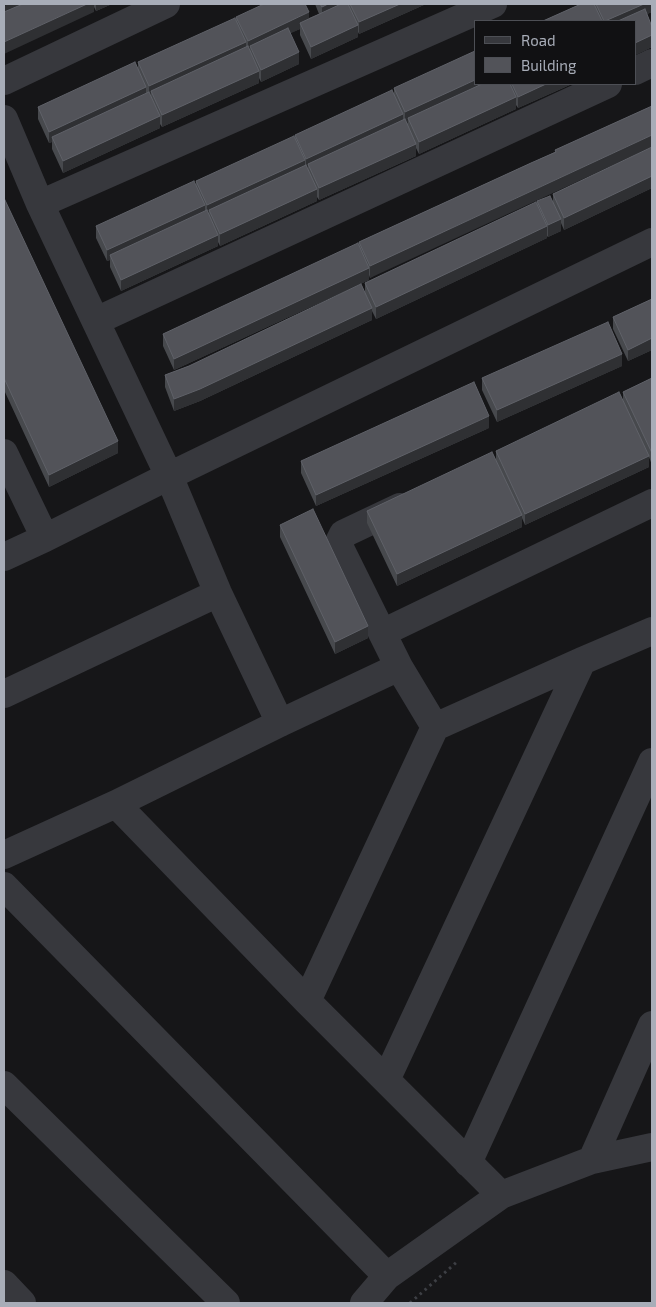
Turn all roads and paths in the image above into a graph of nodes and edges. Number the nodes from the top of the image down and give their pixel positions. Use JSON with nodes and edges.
{"nodes":[{"id":1,"x":166,"y":4,"type":"edge"},
{"id":2,"x":493,"y":4,"type":"edge"},
{"id":3,"x":652,"y":63,"type":"edge"},
{"id":4,"x":636,"y":71,"type":"edge"},
{"id":5,"x":4,"y":81,"type":"edge"},
{"id":6,"x":606,"y":85,"type":"edge"},
{"id":7,"x":4,"y":119,"type":"edge"},
{"id":8,"x":40,"y":204,"type":"junction"},
{"id":9,"x":652,"y":242,"type":"edge"},
{"id":10,"x":96,"y":321,"type":"junction"},
{"id":11,"x":4,"y":453,"type":"edge"},
{"id":12,"x":169,"y":476,"type":"junction"},
{"id":13,"x":422,"y":496,"type":"edge"},
{"id":14,"x":652,"y":503,"type":"edge"},
{"id":15,"x":45,"y":538,"type":"junction"},
{"id":16,"x":4,"y":557,"type":"edge"},
{"id":17,"x":218,"y":593,"type":"junction"},
{"id":18,"x":652,"y":631,"type":"edge"},
{"id":19,"x":382,"y":633,"type":"junction"},
{"id":20,"x":582,"y":661,"type":"junction"},
{"id":21,"x":399,"y":668,"type":"junction"},
{"id":22,"x":4,"y":694,"type":"edge"},
{"id":23,"x":280,"y":723,"type":"junction"},
{"id":24,"x":435,"y":728,"type":"junction"},
{"id":25,"x":652,"y":762,"type":"edge"},
{"id":26,"x":116,"y":804,"type":"junction"},
{"id":27,"x":4,"y":855,"type":"edge"},
{"id":28,"x":4,"y":886,"type":"edge"},
{"id":29,"x":307,"y":1001,"type":"junction"},
{"id":30,"x":652,"y":1025,"type":"edge"},
{"id":31,"x":386,"y":1080,"type":"junction"},
{"id":32,"x":4,"y":1085,"type":"edge"},
{"id":33,"x":652,"y":1147,"type":"edge"},
{"id":34,"x":592,"y":1160,"type":"junction"},
{"id":35,"x":468,"y":1163,"type":"junction"},
{"id":36,"x":501,"y":1195,"type":"junction"},
{"id":37,"x":462,"y":1258,"type":"dead end"},
{"id":38,"x":387,"y":1276,"type":"junction"},
{"id":39,"x":4,"y":1284,"type":"edge"},
{"id":40,"x":22,"y":1303,"type":"edge"},
{"id":41,"x":226,"y":1303,"type":"edge"},
{"id":42,"x":364,"y":1303,"type":"edge"},
{"id":43,"x":410,"y":1303,"type":"edge"}],
"edges":[{"from":1,"to":5,"type":"street"},
{"from":2,"to":8,"type":"street"},
{"from":3,"to":4,"type":"street"},
{"from":6,"to":10,"type":"street"},
{"from":7,"to":8,"type":"street"},
{"from":8,"to":10,"type":"street"},
{"from":9,"to":12,"type":"street"},
{"from":10,"to":12,"type":"street"},
{"from":11,"to":15,"type":"street"},
{"from":12,"to":15,"type":"street"},
{"from":12,"to":17,"type":"street"},
{"from":13,"to":19,"type":"street"},
{"from":14,"to":19,"type":"street"},
{"from":15,"to":16,"type":"street"},
{"from":17,"to":22,"type":"street"},
{"from":17,"to":23,"type":"street"},
{"from":18,"to":20,"type":"street"},
{"from":19,"to":21,"type":"street"},
{"from":20,"to":24,"type":"street"},
{"from":20,"to":31,"type":"street"},
{"from":21,"to":23,"type":"street"},
{"from":21,"to":24,"type":"street"},
{"from":23,"to":26,"type":"street"},
{"from":24,"to":29,"type":"street"},
{"from":25,"to":35,"type":"street"},
{"from":26,"to":27,"type":"street"},
{"from":26,"to":29,"type":"street"},
{"from":28,"to":38,"type":"street"},
{"from":29,"to":31,"type":"street"},
{"from":30,"to":34,"type":"street"},
{"from":31,"to":35,"type":"street"},
{"from":32,"to":41,"type":"street"},
{"from":33,"to":34,"type":"street"},
{"from":34,"to":36,"type":"street"},
{"from":35,"to":36,"type":"street"},
{"from":36,"to":38,"type":"street"},
{"from":37,"to":43,"type":"path"},
{"from":38,"to":42,"type":"street"},
{"from":39,"to":40,"type":"street"}]}
